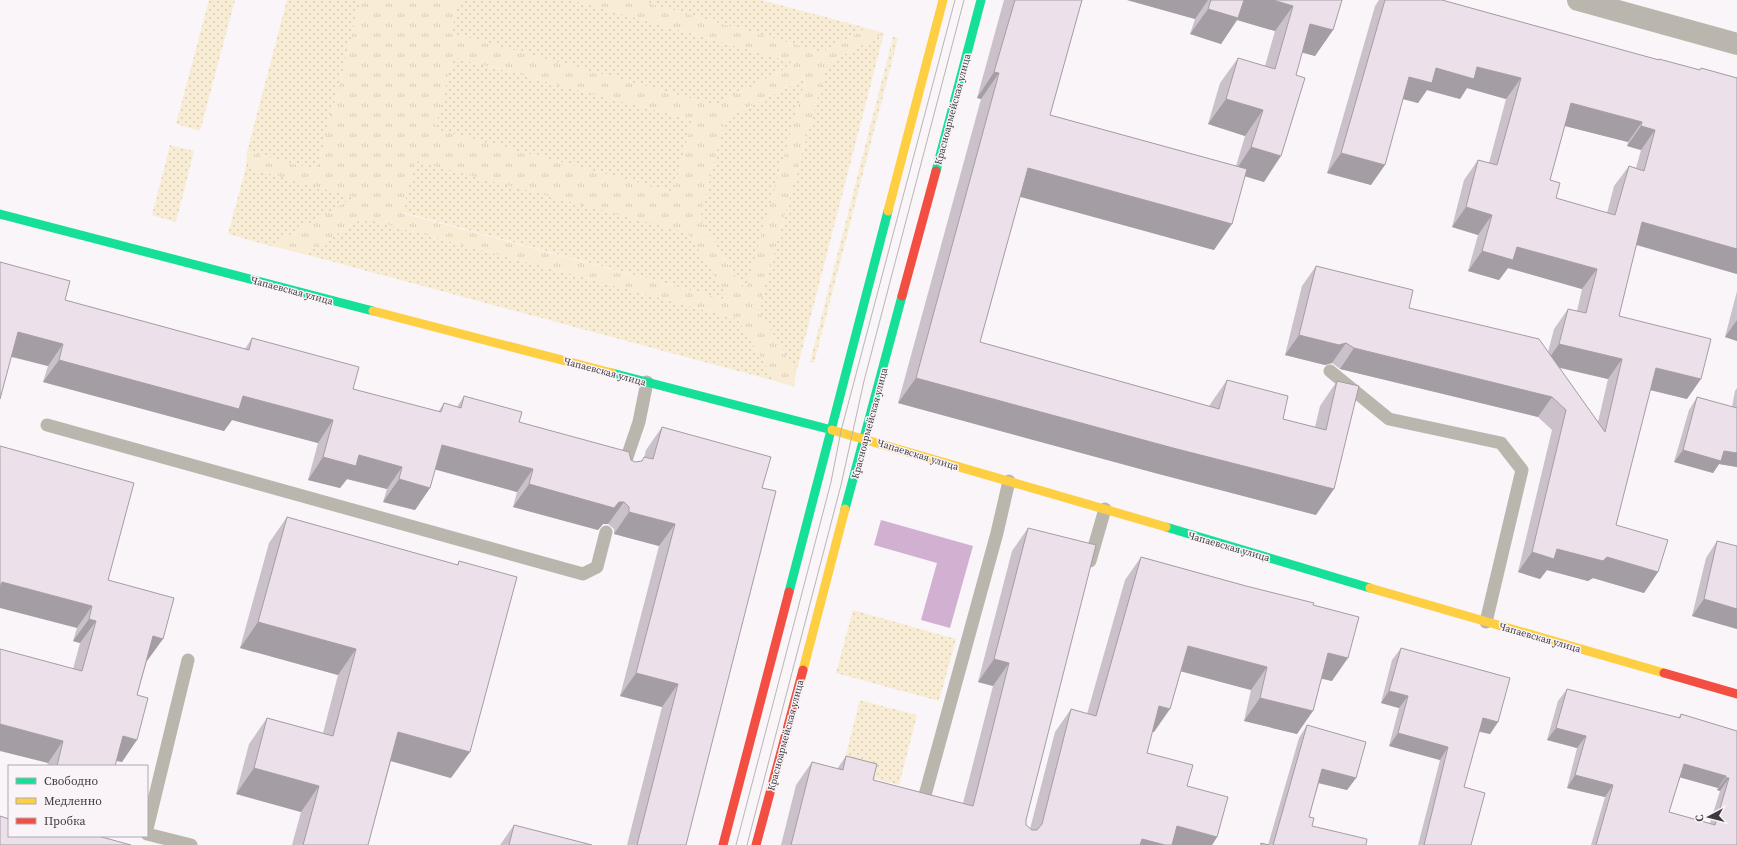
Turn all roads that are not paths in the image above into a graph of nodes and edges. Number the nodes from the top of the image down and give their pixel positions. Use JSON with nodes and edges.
{"nodes":[{"id":1,"x":943,"y":0,"type":"edge"},
{"id":2,"x":981,"y":0,"type":"edge"},
{"id":3,"x":1578,"y":0,"type":"edge"},
{"id":4,"x":1737,"y":44,"type":"edge"},
{"id":5,"x":0,"y":214,"type":"edge"},
{"id":6,"x":1330,"y":371,"type":"dead end"},
{"id":7,"x":647,"y":382,"type":"junction"},
{"id":8,"x":47,"y":425,"type":"dead end"},
{"id":9,"x":831,"y":429,"type":"junction"},
{"id":10,"x":864,"y":438,"type":"junction"},
{"id":11,"x":621,"y":477,"type":"edge"},
{"id":12,"x":1009,"y":481,"type":"junction"},
{"id":13,"x":1105,"y":509,"type":"junction"},
{"id":14,"x":606,"y":532,"type":"dead end"},
{"id":15,"x":1087,"y":574,"type":"edge"},
{"id":16,"x":1486,"y":622,"type":"junction"},
{"id":17,"x":188,"y":660,"type":"dead end"},
{"id":18,"x":1737,"y":694,"type":"edge"},
{"id":19,"x":908,"y":802,"type":"edge"},
{"id":20,"x":148,"y":825,"type":"edge"},
{"id":21,"x":148,"y":834,"type":"edge"},
{"id":22,"x":191,"y":845,"type":"edge"},
{"id":23,"x":723,"y":845,"type":"edge"},
{"id":24,"x":756,"y":845,"type":"edge"}],
"edges":[{"from":1,"to":9,"type":"street"},
{"from":2,"to":10,"type":"street","name":"Красноармейская улица"},
{"from":3,"to":4,"type":"street"},
{"from":5,"to":7,"type":"street","name":"Чапаевская улица"},
{"from":6,"to":16,"type":"lane"},
{"from":7,"to":9,"type":"street","name":"Чапаевская улица"},
{"from":7,"to":11,"type":"lane"},
{"from":8,"to":14,"type":"lane"},
{"from":9,"to":10,"type":"street","name":"Чапаевская улица"},
{"from":9,"to":23,"type":"street"},
{"from":10,"to":12,"type":"street","name":"Чапаевская улица"},
{"from":10,"to":24,"type":"street","name":"Красноармейская улица"},
{"from":12,"to":13,"type":"street","name":"Чапаевская улица"},
{"from":12,"to":19,"type":"lane"},
{"from":13,"to":15,"type":"lane"},
{"from":13,"to":16,"type":"street","name":"Чапаевская улица"},
{"from":16,"to":18,"type":"street","name":"Чапаевская улица"},
{"from":17,"to":20,"type":"lane"},
{"from":21,"to":22,"type":"lane"}]}
